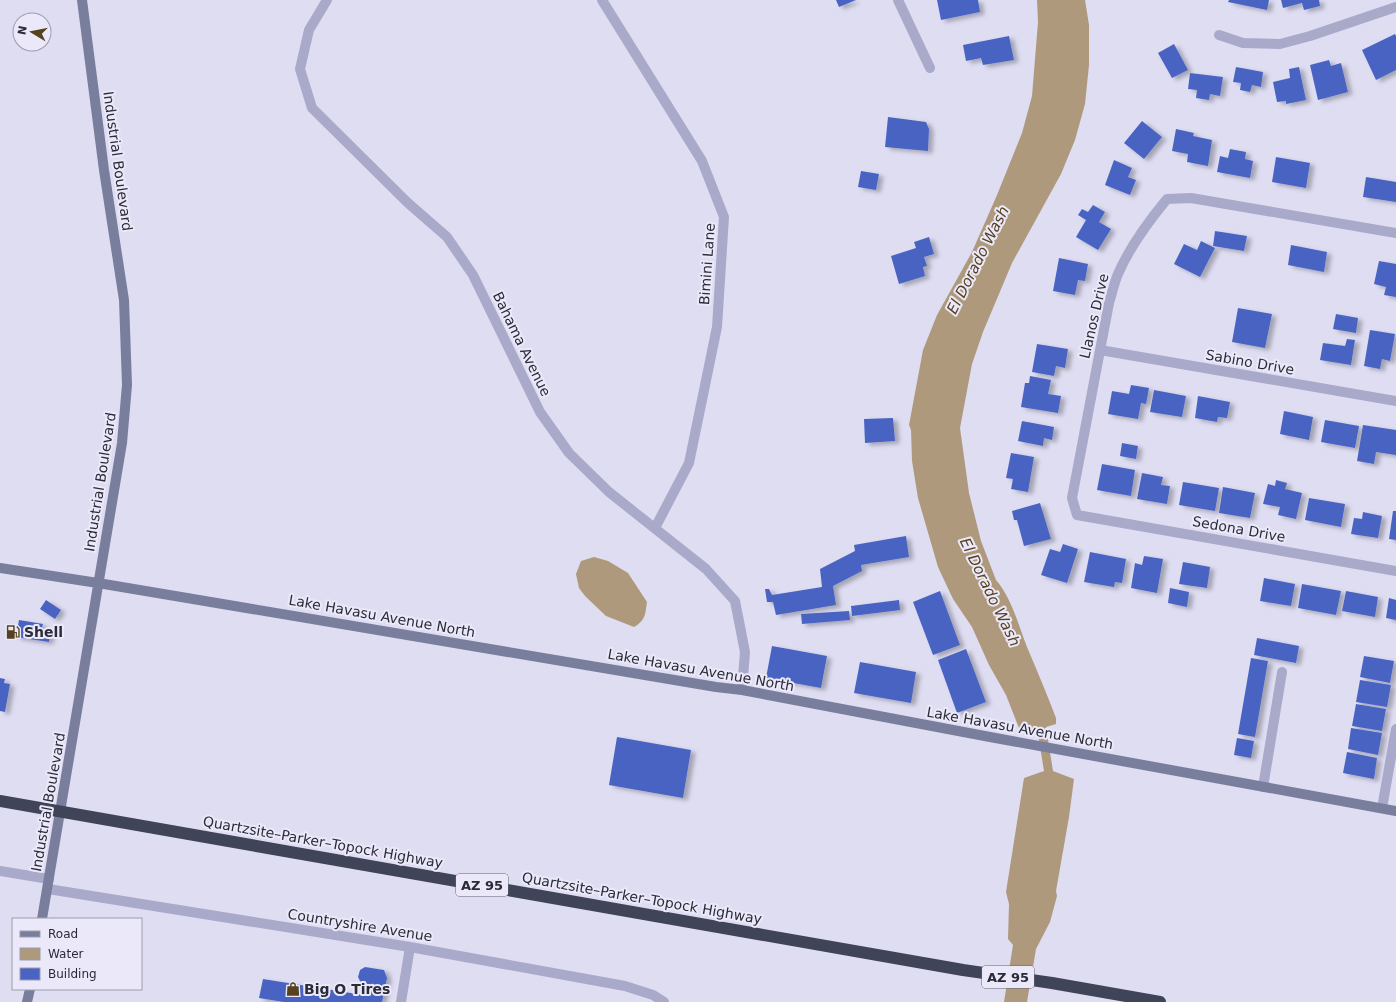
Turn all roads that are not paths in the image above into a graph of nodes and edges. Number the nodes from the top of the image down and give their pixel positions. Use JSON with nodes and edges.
{"nodes":[{"id":1,"x":82,"y":0,"type":"edge"},
{"id":2,"x":327,"y":0,"type":"edge"},
{"id":3,"x":602,"y":0,"type":"edge"},
{"id":4,"x":898,"y":0,"type":"edge"},
{"id":5,"x":1396,"y":7,"type":"edge"},
{"id":6,"x":1219,"y":35,"type":"dead end"},
{"id":7,"x":930,"y":68,"type":"dead end"},
{"id":8,"x":1396,"y":233,"type":"edge"},
{"id":9,"x":1100,"y":350,"type":"junction"},
{"id":10,"x":1396,"y":401,"type":"edge"},
{"id":11,"x":1077,"y":515,"type":"joint"},
{"id":12,"x":655,"y":528,"type":"junction"},
{"id":13,"x":0,"y":568,"type":"edge"},
{"id":14,"x":1396,"y":571,"type":"edge"},
{"id":15,"x":98,"y":583,"type":"junction"},
{"id":16,"x":1282,"y":672,"type":"dead end"},
{"id":17,"x":742,"y":690,"type":"junction"},
{"id":18,"x":1396,"y":729,"type":"edge"},
{"id":19,"x":1263,"y":787,"type":"junction"},
{"id":20,"x":0,"y":801,"type":"edge"},
{"id":21,"x":1382,"y":808,"type":"junction"},
{"id":22,"x":1396,"y":811,"type":"edge"},
{"id":23,"x":61,"y":812,"type":"junction"},
{"id":24,"x":0,"y":871,"type":"edge"},
{"id":25,"x":48,"y":884,"type":"junction"},
{"id":26,"x":42,"y":918,"type":"edge"},
{"id":27,"x":410,"y":947,"type":"junction"},
{"id":28,"x":30,"y":990,"type":"edge"},
{"id":29,"x":27,"y":1002,"type":"edge"},
{"id":30,"x":401,"y":1002,"type":"edge"},
{"id":31,"x":664,"y":1002,"type":"edge"},
{"id":32,"x":1160,"y":1002,"type":"edge"}],
"edges":[{"from":1,"to":15,"type":"main road","name":"Industrial Boulevard"},
{"from":2,"to":12,"type":"street","name":"Bahama Avenue"},
{"from":3,"to":12,"type":"street","name":"Bimini Lane"},
{"from":4,"to":7,"type":"street"},
{"from":5,"to":6,"type":"street"},
{"from":8,"to":9,"type":"street","name":"Llanos Drive"},
{"from":9,"to":10,"type":"street","name":"Sabino Drive"},
{"from":9,"to":11,"type":"street","name":"Llanos Drive"},
{"from":11,"to":14,"type":"street","name":"Sedona Drive"},
{"from":12,"to":17,"type":"street","name":"Bahama Avenue"},
{"from":13,"to":15,"type":"main road","name":"Lake Havasu Avenue North"},
{"from":15,"to":17,"type":"main road","name":"Lake Havasu Avenue North"},
{"from":15,"to":23,"type":"main road","name":"Industrial Boulevard"},
{"from":16,"to":19,"type":"street"},
{"from":17,"to":19,"type":"main road","name":"Lake Havasu Avenue North"},
{"from":18,"to":21,"type":"street"},
{"from":19,"to":21,"type":"main road","name":"Lake Havasu Avenue North"},
{"from":20,"to":23,"type":"highway","name":"Quartzsite–Parker–Topock Highway","number":"AZ 95"},
{"from":21,"to":22,"type":"main road","name":"Lake Havasu Avenue North"},
{"from":23,"to":25,"type":"main road","name":"Industrial Boulevard"},
{"from":23,"to":32,"type":"highway","name":"Quartzsite–Parker–Topock Highway","number":"AZ 95"},
{"from":24,"to":25,"type":"street","name":"Countryshire Avenue"},
{"from":25,"to":26,"type":"main road","name":"Industrial Boulevard"},
{"from":25,"to":27,"type":"street","name":"Countryshire Avenue"},
{"from":27,"to":30,"type":"street"},
{"from":27,"to":31,"type":"street","name":"Countryshire Avenue"},
{"from":28,"to":29,"type":"main road"}]}
